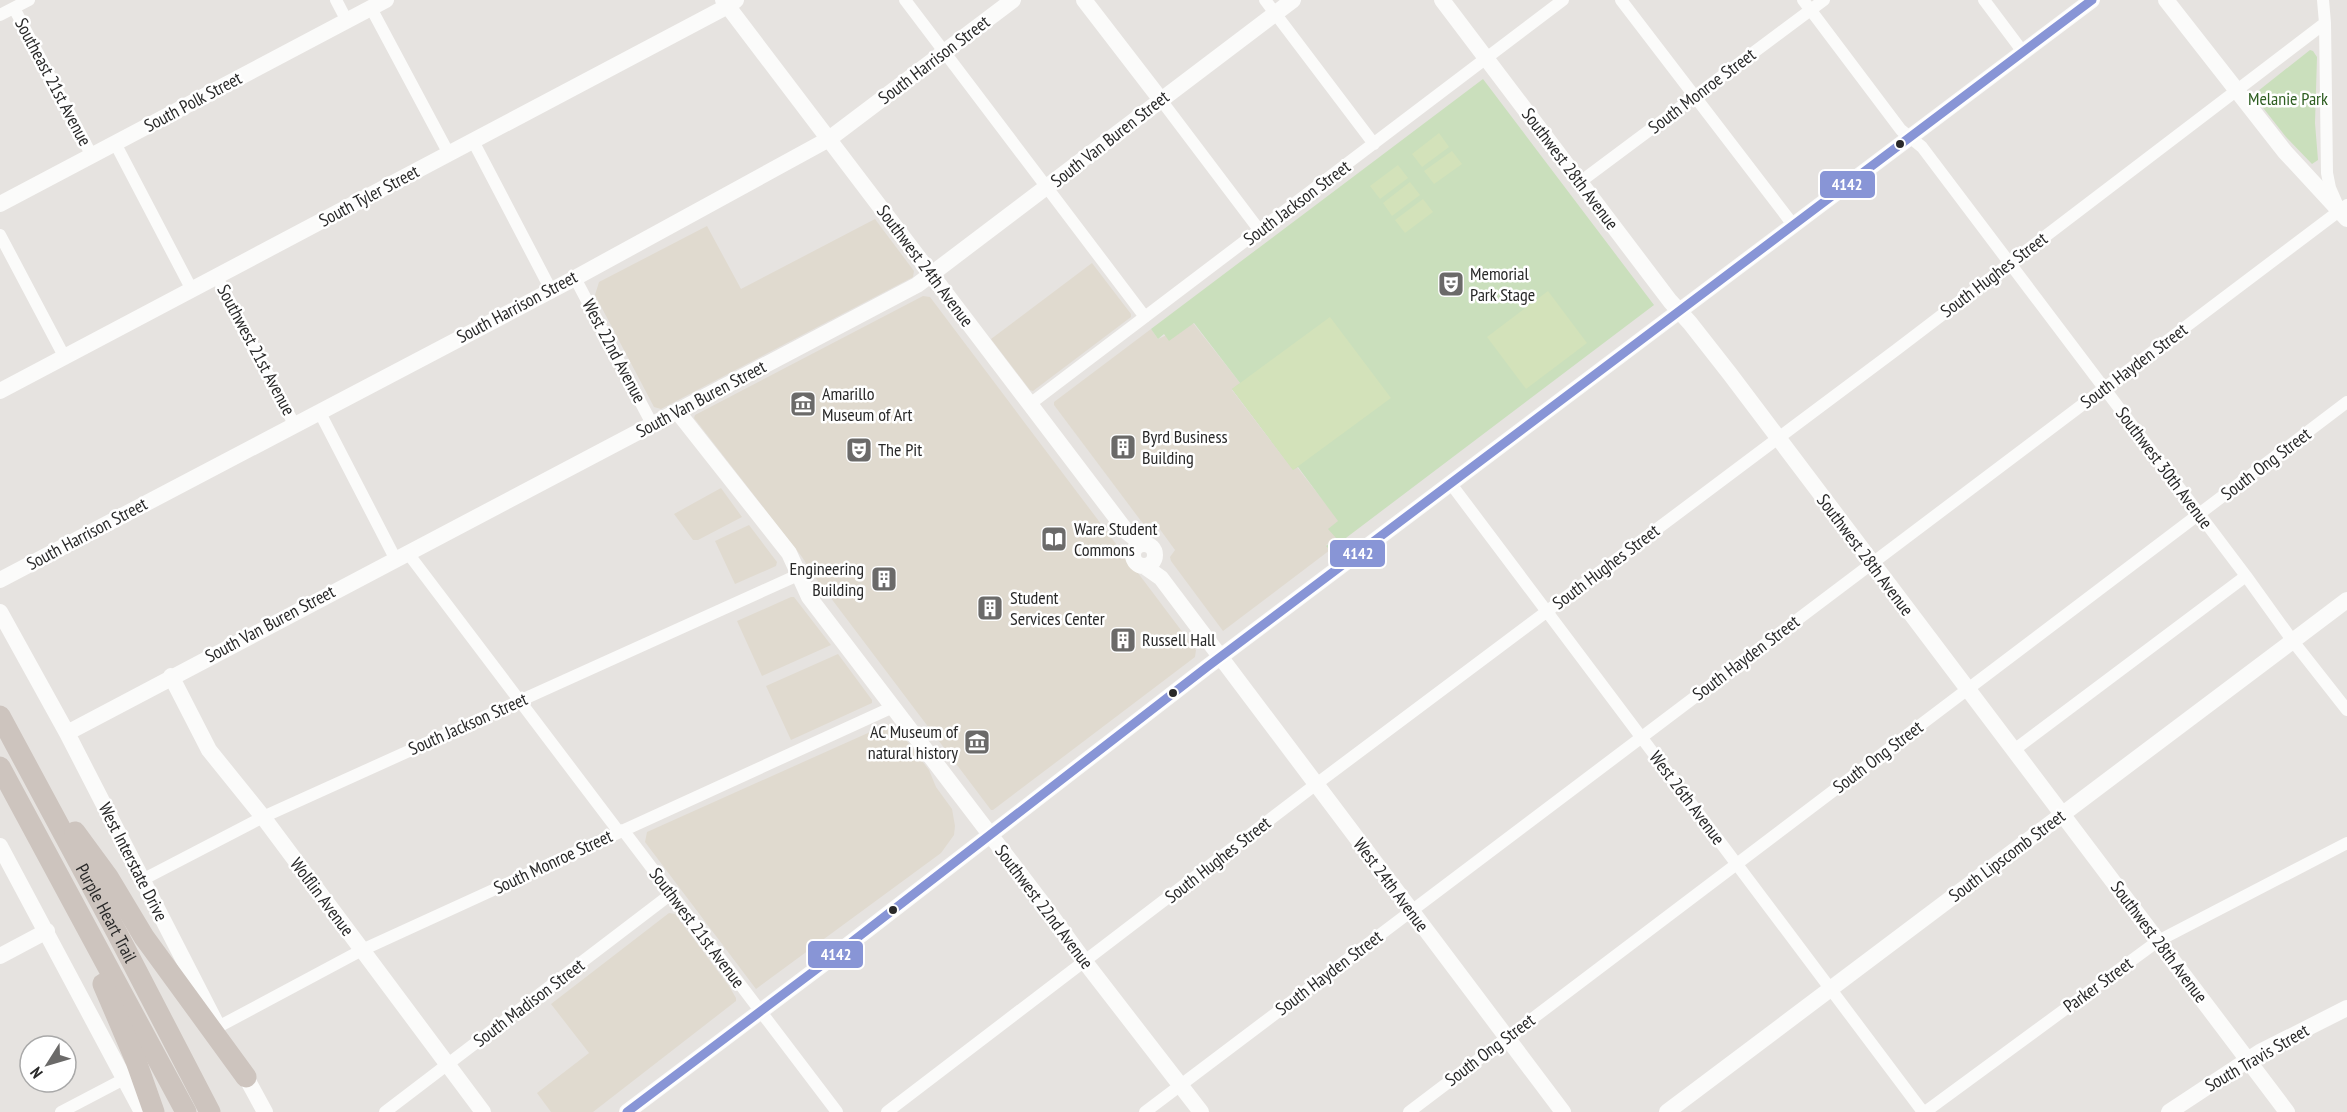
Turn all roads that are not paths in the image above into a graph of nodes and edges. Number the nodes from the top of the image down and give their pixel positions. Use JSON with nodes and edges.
{"nodes":[{"id":1,"x":29,"y":0,"type":"edge"},
{"id":2,"x":336,"y":0,"type":"edge"},
{"id":3,"x":386,"y":0,"type":"edge"},
{"id":4,"x":905,"y":0,"type":"edge"},
{"id":5,"x":1013,"y":0,"type":"edge"},
{"id":6,"x":1084,"y":0,"type":"edge"},
{"id":7,"x":1265,"y":0,"type":"edge"},
{"id":8,"x":1293,"y":0,"type":"edge"},
{"id":9,"x":1442,"y":0,"type":"edge"},
{"id":10,"x":1563,"y":0,"type":"edge"},
{"id":11,"x":1622,"y":0,"type":"edge"},
{"id":12,"x":1824,"y":0,"type":"edge"},
{"id":13,"x":1984,"y":0,"type":"edge"},
{"id":14,"x":2092,"y":0,"type":"edge"},
{"id":15,"x":2166,"y":0,"type":"edge"},
{"id":16,"x":2322,"y":0,"type":"edge"},
{"id":17,"x":729,"y":2,"type":"edge"},
{"id":18,"x":1807,"y":5,"type":"edge"},
{"id":19,"x":14,"y":8,"type":"junction"},
{"id":20,"x":371,"y":8,"type":"junction"},
{"id":21,"x":1275,"y":14,"type":"junction"},
{"id":22,"x":0,"y":15,"type":"edge"},
{"id":23,"x":347,"y":21,"type":"junction"},
{"id":24,"x":2325,"y":23,"type":"junction"},
{"id":25,"x":945,"y":52,"type":"junction"},
{"id":26,"x":2023,"y":52,"type":"junction"},
{"id":27,"x":1485,"y":58,"type":"junction"},
{"id":28,"x":2236,"y":92,"type":"junction"},
{"id":29,"x":1694,"y":96,"type":"junction"},
{"id":30,"x":1161,"y":100,"type":"junction"},
{"id":31,"x":1910,"y":137,"type":"junction"},
{"id":32,"x":829,"y":140,"type":"junction"},
{"id":33,"x":473,"y":141,"type":"junction"},
{"id":34,"x":116,"y":144,"type":"junction"},
{"id":35,"x":1374,"y":144,"type":"junction"},
{"id":36,"x":448,"y":154,"type":"junction"},
{"id":37,"x":92,"y":156,"type":"junction"},
{"id":38,"x":1580,"y":182,"type":"junction"},
{"id":39,"x":1047,"y":188,"type":"junction"},
{"id":40,"x":0,"y":204,"type":"edge"},
{"id":41,"x":2345,"y":211,"type":"edge"},
{"id":42,"x":1794,"y":226,"type":"junction"},
{"id":43,"x":1260,"y":231,"type":"junction"},
{"id":44,"x":0,"y":236,"type":"edge"},
{"id":45,"x":2009,"y":264,"type":"junction"},
{"id":46,"x":932,"y":275,"type":"junction"},
{"id":47,"x":217,"y":277,"type":"junction"},
{"id":48,"x":575,"y":278,"type":"junction"},
{"id":49,"x":192,"y":290,"type":"junction"},
{"id":50,"x":551,"y":290,"type":"junction"},
{"id":51,"x":1680,"y":312,"type":"junction"},
{"id":52,"x":1144,"y":317,"type":"junction"},
{"id":53,"x":64,"y":356,"type":"junction"},
{"id":54,"x":2104,"y":389,"type":"junction"},
{"id":55,"x":0,"y":391,"type":"edge"},
{"id":56,"x":2347,"y":402,"type":"edge"},
{"id":57,"x":1030,"y":404,"type":"junction"},
{"id":58,"x":319,"y":411,"type":"junction"},
{"id":59,"x":677,"y":411,"type":"junction"},
{"id":60,"x":294,"y":424,"type":"junction"},
{"id":61,"x":652,"y":424,"type":"junction"},
{"id":62,"x":1777,"y":438,"type":"junction"},
{"id":63,"x":1451,"y":484,"type":"junction"},
{"id":64,"x":2199,"y":515,"type":"junction"},
{"id":65,"x":401,"y":555,"type":"junction"},
{"id":66,"x":1872,"y":564,"type":"junction"},
{"id":67,"x":798,"y":575,"type":"junction"},
{"id":68,"x":2246,"y":576,"type":"junction"},
{"id":69,"x":0,"y":580,"type":"edge"},
{"id":70,"x":2347,"y":600,"type":"edge"},
{"id":71,"x":0,"y":612,"type":"edge"},
{"id":72,"x":1548,"y":612,"type":"junction"},
{"id":73,"x":0,"y":622,"type":"edge"},
{"id":74,"x":16,"y":637,"type":"junction"},
{"id":75,"x":2292,"y":640,"type":"junction"},
{"id":76,"x":1220,"y":657,"type":"junction"},
{"id":77,"x":171,"y":676,"type":"junction"},
{"id":78,"x":1968,"y":691,"type":"junction"},
{"id":79,"x":519,"y":701,"type":"junction"},
{"id":80,"x":893,"y":707,"type":"junction"},
{"id":81,"x":2347,"y":710,"type":"edge"},
{"id":82,"x":0,"y":716,"type":"edge"},
{"id":83,"x":67,"y":733,"type":"junction"},
{"id":84,"x":1641,"y":736,"type":"junction"},
{"id":85,"x":2014,"y":750,"type":"junction"},
{"id":86,"x":0,"y":767,"type":"edge"},
{"id":87,"x":33,"y":777,"type":"junction"},
{"id":88,"x":1315,"y":785,"type":"junction"},
{"id":89,"x":2062,"y":815,"type":"junction"},
{"id":90,"x":263,"y":817,"type":"junction"},
{"id":91,"x":621,"y":831,"type":"junction"},
{"id":92,"x":990,"y":835,"type":"junction"},
{"id":93,"x":2347,"y":843,"type":"edge"},
{"id":94,"x":0,"y":846,"type":"edge"},
{"id":95,"x":50,"y":859,"type":"junction"},
{"id":96,"x":1736,"y":863,"type":"junction"},
{"id":97,"x":142,"y":880,"type":"junction"},
{"id":98,"x":671,"y":894,"type":"junction"},
{"id":99,"x":1410,"y":912,"type":"junction"},
{"id":100,"x":47,"y":931,"type":"junction"},
{"id":101,"x":2158,"y":941,"type":"junction"},
{"id":102,"x":362,"y":950,"type":"junction"},
{"id":103,"x":0,"y":956,"type":"edge"},
{"id":104,"x":1085,"y":962,"type":"junction"},
{"id":105,"x":1832,"y":988,"type":"junction"},
{"id":106,"x":2347,"y":1008,"type":"edge"},
{"id":107,"x":760,"y":1011,"type":"junction"},
{"id":108,"x":218,"y":1027,"type":"junction"},
{"id":109,"x":1506,"y":1038,"type":"junction"},
{"id":110,"x":2248,"y":1060,"type":"junction"},
{"id":111,"x":448,"y":1065,"type":"junction"},
{"id":112,"x":246,"y":1077,"type":"junction"},
{"id":113,"x":124,"y":1079,"type":"junction"},
{"id":114,"x":1180,"y":1085,"type":"junction"},
{"id":115,"x":61,"y":1112,"type":"edge"},
{"id":116,"x":142,"y":1112,"type":"edge"},
{"id":117,"x":154,"y":1112,"type":"edge"},
{"id":118,"x":186,"y":1112,"type":"edge"},
{"id":119,"x":210,"y":1112,"type":"edge"},
{"id":120,"x":265,"y":1112,"type":"edge"},
{"id":121,"x":386,"y":1112,"type":"edge"},
{"id":122,"x":483,"y":1112,"type":"edge"},
{"id":123,"x":627,"y":1112,"type":"edge"},
{"id":124,"x":837,"y":1112,"type":"edge"},
{"id":125,"x":887,"y":1112,"type":"edge"},
{"id":126,"x":1145,"y":1112,"type":"edge"},
{"id":127,"x":1201,"y":1112,"type":"edge"},
{"id":128,"x":1409,"y":1112,"type":"edge"},
{"id":129,"x":1563,"y":1112,"type":"edge"},
{"id":130,"x":1667,"y":1112,"type":"edge"},
{"id":131,"x":1924,"y":1112,"type":"edge"},
{"id":132,"x":2169,"y":1112,"type":"edge"},
{"id":133,"x":2287,"y":1112,"type":"edge"}],
"edges":[{"from":1,"to":19,"type":"street"},
{"from":2,"to":23,"type":"street"},
{"from":3,"to":20,"type":"main road","name":"South Polk Street"},
{"from":4,"to":25,"type":"street"},
{"from":5,"to":25,"type":"main road","name":"South Harrison Street"},
{"from":6,"to":30,"type":"main road"},
{"from":7,"to":21,"type":"street"},
{"from":8,"to":21,"type":"main road","name":"South Van Buren Street"},
{"from":9,"to":27,"type":"main road","name":"Southwest 28th Avenue"},
{"from":10,"to":27,"type":"street","name":"South Jackson Street"},
{"from":11,"to":29,"type":"street"},
{"from":12,"to":18,"type":"street","name":"South Monroe Street"},
{"from":13,"to":26,"type":"street"},
{"from":14,"to":26,"type":"main road"},
{"from":15,"to":28,"type":"main road"},
{"from":16,"to":24,"type":"street"},
{"from":17,"to":32,"type":"main road","name":"Southwest 24th Avenue"},
{"from":17,"to":33,"type":"main road","name":"South Tyler Street"},
{"from":18,"to":29,"type":"street","name":"South Monroe Street"},
{"from":18,"to":31,"type":"street","name":"Southwest 30th Avenue"},
{"from":19,"to":22,"type":"street"},
{"from":19,"to":37,"type":"street","name":"Southeast 21st Avenue"},
{"from":20,"to":23,"type":"main road","name":"South Polk Street"},
{"from":20,"to":36,"type":"street"},
{"from":21,"to":30,"type":"main road","name":"South Van Buren Street"},
{"from":21,"to":35,"type":"street"},
{"from":23,"to":34,"type":"main road","name":"South Polk Street"},
{"from":24,"to":28,"type":"street","name":"South Hughes Street"},
{"from":24,"to":41,"type":"street"},
{"from":25,"to":32,"type":"main road","name":"South Harrison Street"},
{"from":25,"to":39,"type":"street"},
{"from":26,"to":31,"type":"main road"},
{"from":27,"to":35,"type":"street","name":"South Jackson Street"},
{"from":27,"to":38,"type":"main road","name":"Southwest 28th Avenue"},
{"from":28,"to":41,"type":"main road"},
{"from":28,"to":45,"type":"street","name":"South Hughes Street"},
{"from":29,"to":38,"type":"street","name":"South Monroe Street"},
{"from":29,"to":42,"type":"street"},
{"from":30,"to":39,"type":"main road","name":"South Van Buren Street"},
{"from":30,"to":43,"type":"street"},
{"from":31,"to":42,"type":"main road"},
{"from":31,"to":45,"type":"street","name":"Southwest 30th Avenue"},
{"from":32,"to":46,"type":"main road","name":"Southwest 24th Avenue"},
{"from":32,"to":48,"type":"main road","name":"South Harrison Street"},
{"from":33,"to":36,"type":"main road","name":"South Tyler Street"},
{"from":33,"to":50,"type":"street"},
{"from":34,"to":37,"type":"main road","name":"South Polk Street"},
{"from":34,"to":49,"type":"street","name":"Southwest 21st Avenue"},
{"from":35,"to":43,"type":"street","name":"South Jackson Street"},
{"from":36,"to":47,"type":"main road","name":"South Tyler Street"},
{"from":37,"to":40,"type":"main road","name":"South Polk Street"},
{"from":38,"to":51,"type":"main road","name":"Southwest 28th Avenue"},
{"from":39,"to":46,"type":"main road","name":"South Van Buren Street"},
{"from":39,"to":52,"type":"street"},
{"from":41,"to":54,"type":"street","name":"South Hayden Street"},
{"from":42,"to":51,"type":"main road"},
{"from":43,"to":52,"type":"street","name":"South Jackson Street"},
{"from":44,"to":53,"type":"street"},
{"from":45,"to":54,"type":"street","name":"Southwest 30th Avenue"},
{"from":45,"to":62,"type":"street","name":"South Hughes Street"},
{"from":46,"to":57,"type":"main road","name":"Southwest 24th Avenue"},
{"from":46,"to":59,"type":"main road","name":"South Van Buren Street"},
{"from":47,"to":49,"type":"main road","name":"South Tyler Street"},
{"from":47,"to":60,"type":"street","name":"Southwest 21st Avenue"},
{"from":48,"to":50,"type":"main road","name":"South Harrison Street"},
{"from":48,"to":61,"type":"street","name":"West 22nd Avenue"},
{"from":49,"to":53,"type":"main road","name":"South Tyler Street"},
{"from":50,"to":58,"type":"main road","name":"South Harrison Street"},
{"from":51,"to":62,"type":"main road","name":"Southwest 28th Avenue"},
{"from":51,"to":63,"type":"main road"},
{"from":52,"to":57,"type":"street","name":"South Jackson Street"},
{"from":53,"to":55,"type":"main road","name":"South Tyler Street"},
{"from":54,"to":64,"type":"street","name":"Southwest 30th Avenue"},
{"from":54,"to":66,"type":"street","name":"South Hayden Street"},
{"from":56,"to":64,"type":"street","name":"South Ong Street"},
{"from":57,"to":76,"type":"main road","name":"Southwest 24th Avenue"},
{"from":58,"to":60,"type":"main road","name":"South Harrison Street"},
{"from":58,"to":65,"type":"street","name":"Southwest 21st Avenue"},
{"from":59,"to":61,"type":"main road","name":"South Van Buren Street"},
{"from":59,"to":67,"type":"main road","name":"Southwest 22nd Avenue"},
{"from":60,"to":69,"type":"main road","name":"South Harrison Street"},
{"from":61,"to":65,"type":"main road","name":"South Van Buren Street"},
{"from":62,"to":66,"type":"main road","name":"Southwest 28th Avenue"},
{"from":62,"to":72,"type":"street","name":"South Hughes Street"},
{"from":63,"to":72,"type":"street","name":"West 26th Avenue"},
{"from":63,"to":76,"type":"main road"},
{"from":64,"to":68,"type":"street","name":"Southwest 30th Avenue"},
{"from":64,"to":78,"type":"street","name":"South Ong Street"},
{"from":65,"to":77,"type":"main road","name":"South Van Buren Street"},
{"from":65,"to":79,"type":"street","name":"Southwest 21st Avenue"},
{"from":66,"to":78,"type":"main road","name":"Southwest 28th Avenue"},
{"from":66,"to":84,"type":"street","name":"South Hayden Street"},
{"from":67,"to":79,"type":"street","name":"South Jackson Street"},
{"from":67,"to":80,"type":"main road","name":"Southwest 22nd Avenue"},
{"from":68,"to":75,"type":"street","name":"Southwest 30th Avenue"},
{"from":68,"to":85,"type":"street"},
{"from":70,"to":75,"type":"main road","name":"South Lipscomb Street"},
{"from":71,"to":74,"type":"main road","name":"West Interstate Drive"},
{"from":72,"to":84,"type":"street","name":"West 26th Avenue"},
{"from":72,"to":88,"type":"street","name":"South Hughes Street"},
{"from":73,"to":74,"type":"main road"},
{"from":74,"to":83,"type":"main road","name":"West Interstate Drive"},
{"from":75,"to":81,"type":"street","name":"Southwest 30th Avenue"},
{"from":75,"to":89,"type":"main road","name":"South Lipscomb Street"},
{"from":76,"to":88,"type":"main road","name":"West 24th Avenue"},
{"from":76,"to":92,"type":"main road"},
{"from":77,"to":83,"type":"main road","name":"South Van Buren Street"},
{"from":77,"to":90,"type":"main road","name":"Wolflin Avenue"},
{"from":78,"to":85,"type":"main road","name":"Southwest 28th Avenue"},
{"from":78,"to":96,"type":"street","name":"South Ong Street"},
{"from":79,"to":90,"type":"street","name":"South Jackson Street"},
{"from":79,"to":91,"type":"street","name":"Southwest 21st Avenue"},
{"from":80,"to":91,"type":"street","name":"South Monroe Street"},
{"from":80,"to":92,"type":"main road","name":"Southwest 22nd Avenue"},
{"from":82,"to":87,"type":"highway","name":"Purple Heart Trail"},
{"from":83,"to":97,"type":"main road","name":"West Interstate Drive"},
{"from":84,"to":96,"type":"street","name":"West 26th Avenue"},
{"from":84,"to":99,"type":"street","name":"South Hayden Street"},
{"from":85,"to":89,"type":"main road","name":"Southwest 28th Avenue"},
{"from":86,"to":95,"type":"highway","name":"Purple Heart Trail"},
{"from":87,"to":112,"type":"highway"},
{"from":87,"to":119,"type":"highway","name":"Purple Heart Trail"},
{"from":88,"to":99,"type":"main road","name":"West 24th Avenue"},
{"from":88,"to":104,"type":"street","name":"South Hughes Street"},
{"from":89,"to":101,"type":"main road","name":"Southwest 28th Avenue"},
{"from":89,"to":105,"type":"main road","name":"South Lipscomb Street"},
{"from":90,"to":97,"type":"street","name":"South Jackson Street"},
{"from":90,"to":102,"type":"main road","name":"Wolflin Avenue"},
{"from":91,"to":98,"type":"street","name":"Southwest 21st Avenue"},
{"from":91,"to":102,"type":"street","name":"South Monroe Street"},
{"from":92,"to":104,"type":"main road","name":"Southwest 22nd Avenue"},
{"from":92,"to":107,"type":"main road"},
{"from":93,"to":101,"type":"street","name":"Parker Street"},
{"from":94,"to":100,"type":"main road"},
{"from":95,"to":117,"type":"highway"},
{"from":95,"to":118,"type":"highway","name":"Purple Heart Trail"},
{"from":96,"to":105,"type":"street","name":"West 26th Avenue"},
{"from":96,"to":109,"type":"street","name":"South Ong Street"},
{"from":97,"to":108,"type":"main road","name":"West Interstate Drive"},
{"from":98,"to":107,"type":"street","name":"Southwest 21st Avenue"},
{"from":98,"to":111,"type":"street","name":"South Madison Street"},
{"from":99,"to":109,"type":"main road","name":"West 24th Avenue"},
{"from":99,"to":114,"type":"street","name":"South Hayden Street"},
{"from":100,"to":103,"type":"main road"},
{"from":100,"to":113,"type":"main road"},
{"from":101,"to":110,"type":"main road","name":"Southwest 28th Avenue"},
{"from":101,"to":131,"type":"street","name":"Parker Street"},
{"from":102,"to":108,"type":"street","name":"South Monroe Street"},
{"from":102,"to":111,"type":"main road","name":"Wolflin Avenue"},
{"from":104,"to":114,"type":"main road","name":"Southwest 22nd Avenue"},
{"from":104,"to":125,"type":"street","name":"South Hughes Street"},
{"from":105,"to":130,"type":"main road","name":"South Lipscomb Street"},
{"from":105,"to":131,"type":"street","name":"West 26th Avenue"},
{"from":106,"to":110,"type":"main road","name":"South Travis Street"},
{"from":107,"to":123,"type":"main road"},
{"from":107,"to":124,"type":"street","name":"Southwest 21st Avenue"},
{"from":108,"to":112,"type":"main road","name":"West Interstate Drive"},
{"from":109,"to":128,"type":"street","name":"South Ong Street"},
{"from":109,"to":129,"type":"main road","name":"West 24th Avenue"},
{"from":110,"to":132,"type":"main road","name":"South Travis Street"},
{"from":110,"to":133,"type":"main road","name":"Southwest 28th Avenue"},
{"from":111,"to":121,"type":"street","name":"South Madison Street"},
{"from":111,"to":122,"type":"main road","name":"Wolflin Avenue"},
{"from":112,"to":120,"type":"main road","name":"West Interstate Drive"},
{"from":113,"to":115,"type":"street"},
{"from":113,"to":116,"type":"main road"},
{"from":114,"to":126,"type":"street","name":"South Hayden Street"},
{"from":114,"to":127,"type":"main road","name":"Southwest 22nd Avenue"}]}
